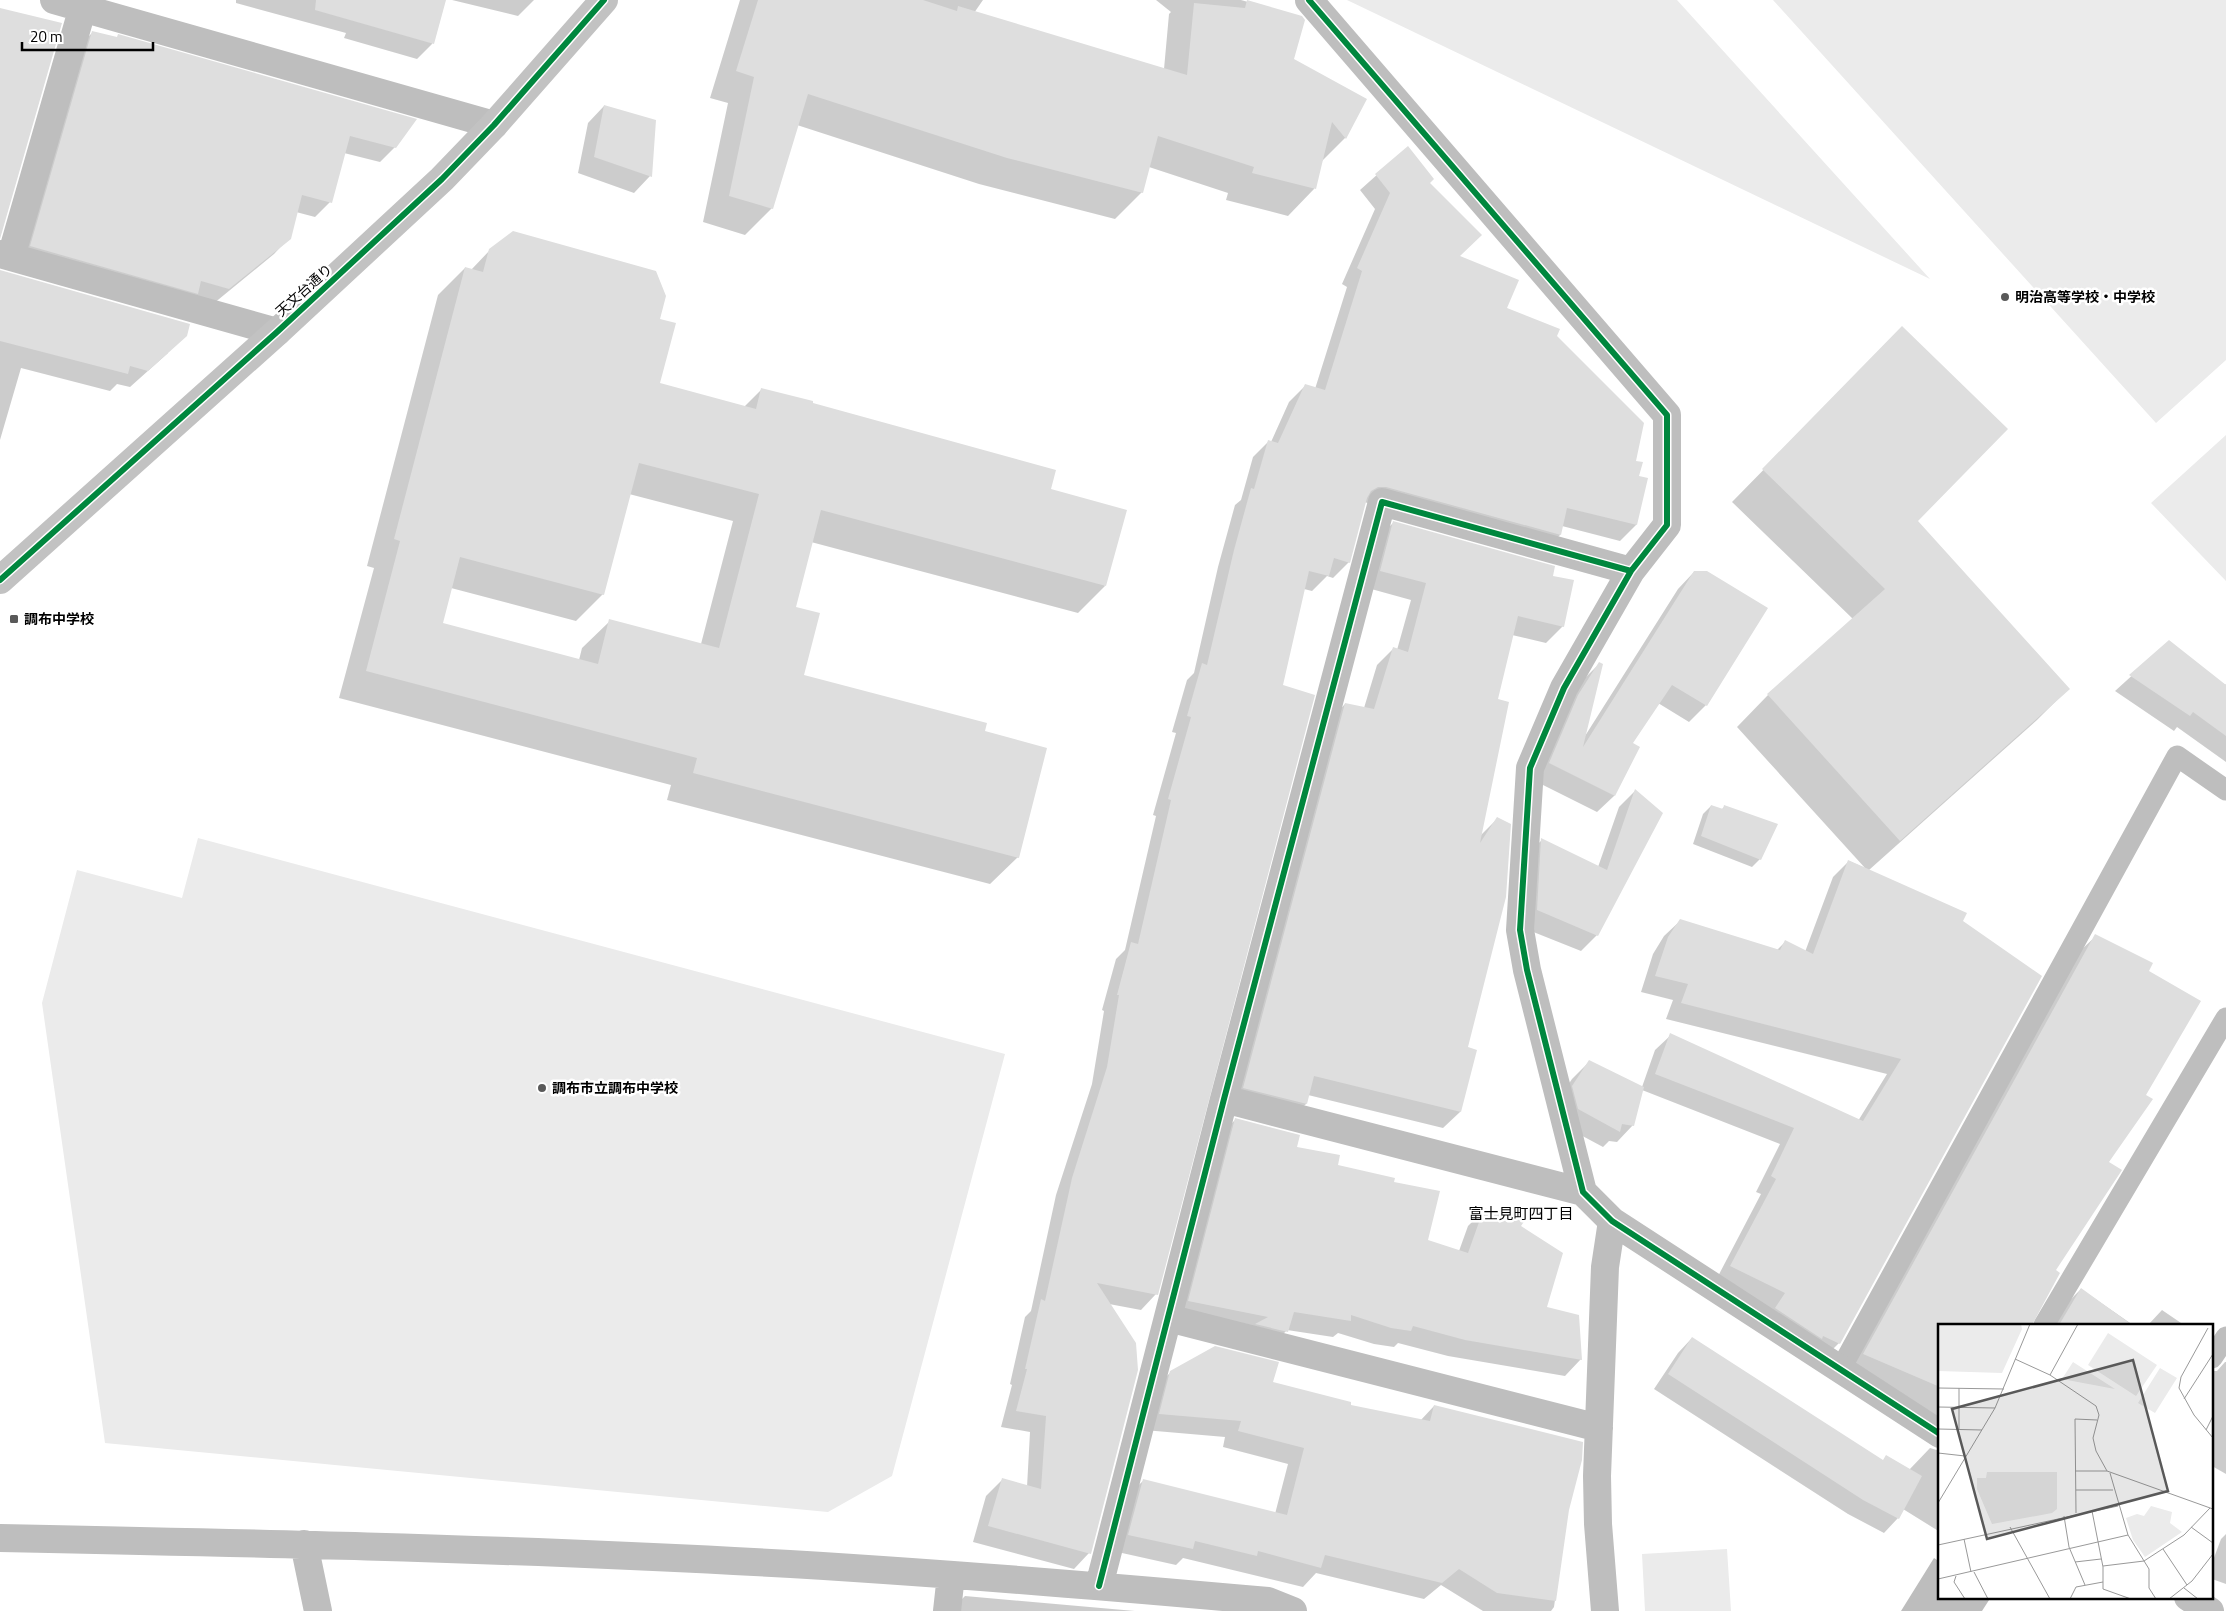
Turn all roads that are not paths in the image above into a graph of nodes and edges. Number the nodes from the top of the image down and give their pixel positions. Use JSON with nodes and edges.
{"nodes":[{"id":1,"x":54,"y":0,"type":"edge"},
{"id":2,"x":604,"y":0,"type":"edge"},
{"id":3,"x":1309,"y":0,"type":"edge"},
{"id":4,"x":83,"y":4,"type":"edge"},
{"id":5,"x":494,"y":125,"type":"junction"},
{"id":6,"x":6,"y":256,"type":"edge"},
{"id":7,"x":277,"y":332,"type":"junction"},
{"id":8,"x":1631,"y":571,"type":"junction"},
{"id":9,"x":1,"y":578,"type":"edge"},
{"id":10,"x":2226,"y":790,"type":"edge"},
{"id":11,"x":2226,"y":1018,"type":"edge"},
{"id":12,"x":1224,"y":1099,"type":"junction"},
{"id":13,"x":1583,"y":1192,"type":"junction"},
{"id":14,"x":1612,"y":1221,"type":"junction"},
{"id":15,"x":1168,"y":1318,"type":"junction"},
{"id":16,"x":2045,"y":1324,"type":"edge"},
{"id":17,"x":2226,"y":1337,"type":"edge"},
{"id":18,"x":2214,"y":1355,"type":"edge"},
{"id":19,"x":1840,"y":1370,"type":"junction"},
{"id":20,"x":1599,"y":1428,"type":"junction"},
{"id":21,"x":1938,"y":1433,"type":"edge"},
{"id":22,"x":0,"y":1538,"type":"edge"},
{"id":23,"x":304,"y":1544,"type":"junction"},
{"id":24,"x":951,"y":1575,"type":"junction"},
{"id":25,"x":1099,"y":1586,"type":"junction"},
{"id":26,"x":2190,"y":1598,"type":"edge"},
{"id":27,"x":318,"y":1611,"type":"edge"},
{"id":28,"x":947,"y":1611,"type":"edge"},
{"id":29,"x":1292,"y":1611,"type":"edge"},
{"id":30,"x":1605,"y":1611,"type":"edge"},
{"id":31,"x":2210,"y":1611,"type":"edge"}],
"edges":[{"from":1,"to":4,"type":"street"},
{"from":2,"to":5,"type":"main road","name":"天文台通り"},
{"from":3,"to":8,"type":"street"},
{"from":4,"to":5,"type":"street"},
{"from":4,"to":6,"type":"street"},
{"from":5,"to":7,"type":"main road","name":"天文台通り"},
{"from":6,"to":7,"type":"street"},
{"from":7,"to":9,"type":"main road","name":"天文台通り"},
{"from":8,"to":12,"type":"street"},
{"from":8,"to":13,"type":"street"},
{"from":10,"to":19,"type":"lane"},
{"from":11,"to":16,"type":"lane"},
{"from":12,"to":13,"type":"street"},
{"from":12,"to":15,"type":"street"},
{"from":13,"to":14,"type":"street"},
{"from":14,"to":19,"type":"street"},
{"from":14,"to":20,"type":"street"},
{"from":15,"to":20,"type":"street"},
{"from":15,"to":25,"type":"street"},
{"from":17,"to":18,"type":"lane"},
{"from":19,"to":21,"type":"street"},
{"from":20,"to":30,"type":"street"},
{"from":22,"to":23,"type":"street"},
{"from":23,"to":24,"type":"street"},
{"from":23,"to":27,"type":"street"},
{"from":24,"to":25,"type":"street"},
{"from":24,"to":28,"type":"street"},
{"from":25,"to":29,"type":"street"},
{"from":26,"to":31,"type":"street"}]}
